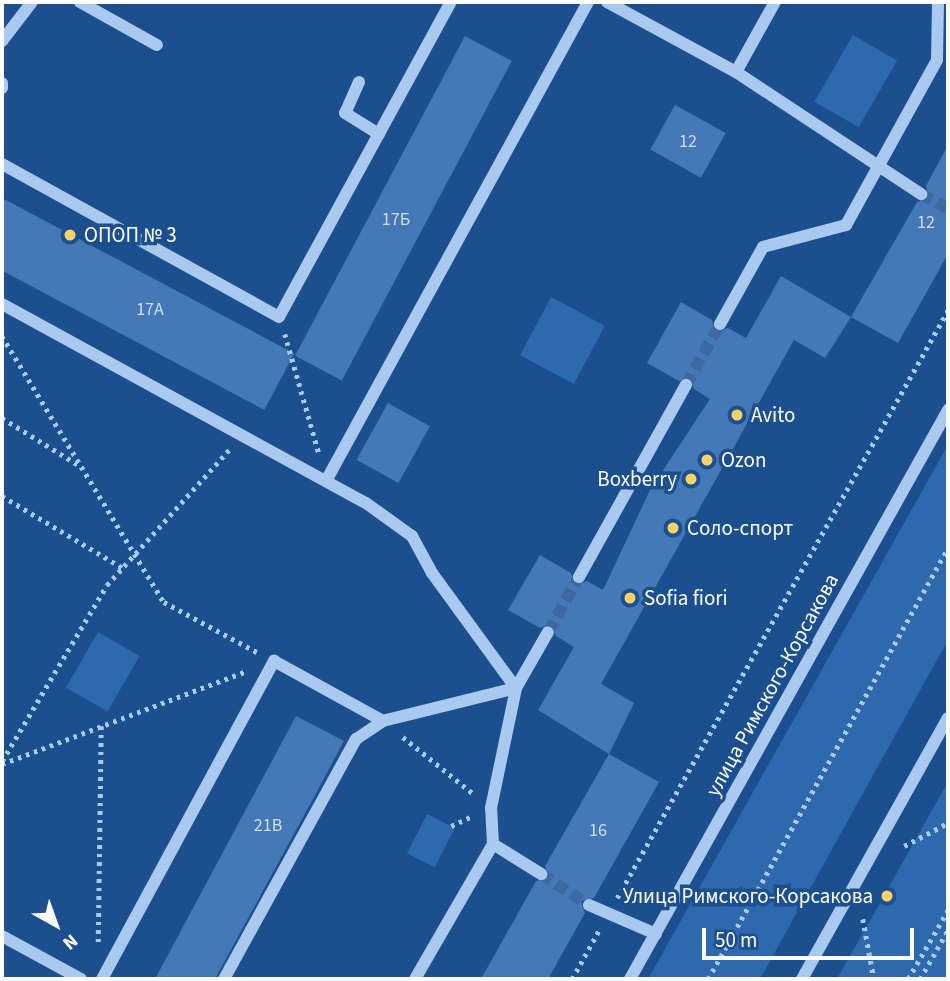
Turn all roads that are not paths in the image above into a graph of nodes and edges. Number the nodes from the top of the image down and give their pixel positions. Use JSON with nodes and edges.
{"nodes":[{"id":1,"x":32,"y":2,"type":"edge"},
{"id":2,"x":80,"y":2,"type":"edge"},
{"id":3,"x":451,"y":2,"type":"edge"},
{"id":4,"x":588,"y":2,"type":"edge"},
{"id":5,"x":607,"y":2,"type":"edge"},
{"id":6,"x":775,"y":2,"type":"edge"},
{"id":7,"x":938,"y":2,"type":"edge"},
{"id":8,"x":2,"y":41,"type":"edge"},
{"id":9,"x":157,"y":45,"type":"dead end"},
{"id":10,"x":736,"y":72,"type":"junction"},
{"id":11,"x":359,"y":82,"type":"dead end"},
{"id":12,"x":379,"y":134,"type":"junction"},
{"id":13,"x":2,"y":164,"type":"edge"},
{"id":14,"x":878,"y":169,"type":"junction"},
{"id":15,"x":921,"y":194,"type":"tunnel mouth"},
{"id":16,"x":2,"y":303,"type":"edge"},
{"id":17,"x":720,"y":324,"type":"tunnel mouth"},
{"id":18,"x":686,"y":385,"type":"tunnel mouth"},
{"id":19,"x":948,"y":410,"type":"edge"},
{"id":20,"x":326,"y":481,"type":"junction"},
{"id":21,"x":579,"y":577,"type":"tunnel mouth"},
{"id":22,"x":548,"y":632,"type":"tunnel mouth"},
{"id":23,"x":516,"y":688,"type":"junction"},
{"id":24,"x":948,"y":718,"type":"edge"},
{"id":25,"x":383,"y":721,"type":"junction"},
{"id":26,"x":493,"y":844,"type":"junction"},
{"id":27,"x":541,"y":874,"type":"tunnel mouth"},
{"id":28,"x":589,"y":905,"type":"tunnel mouth"},
{"id":29,"x":656,"y":934,"type":"junction"},
{"id":30,"x":2,"y":936,"type":"edge"},
{"id":31,"x":81,"y":979,"type":"edge"},
{"id":32,"x":102,"y":979,"type":"edge"},
{"id":33,"x":224,"y":979,"type":"edge"},
{"id":34,"x":415,"y":979,"type":"edge"},
{"id":35,"x":630,"y":979,"type":"edge"},
{"id":36,"x":802,"y":979,"type":"edge"}],
"edges":[{"from":1,"to":8,"type":"street"},
{"from":2,"to":9,"type":"street"},
{"from":3,"to":12,"type":"street"},
{"from":4,"to":20,"type":"street"},
{"from":5,"to":10,"type":"street"},
{"from":6,"to":10,"type":"street"},
{"from":7,"to":14,"type":"street"},
{"from":10,"to":14,"type":"street"},
{"from":11,"to":12,"type":"street"},
{"from":12,"to":13,"type":"street"},
{"from":14,"to":15,"type":"street"},
{"from":14,"to":17,"type":"street"},
{"from":16,"to":20,"type":"street"},
{"from":18,"to":21,"type":"street"},
{"from":19,"to":29,"type":"street","name":"улица Римского-Корсакова"},
{"from":20,"to":23,"type":"street"},
{"from":22,"to":23,"type":"street"},
{"from":23,"to":25,"type":"street"},
{"from":23,"to":26,"type":"street"},
{"from":24,"to":36,"type":"street"},
{"from":25,"to":32,"type":"street"},
{"from":25,"to":33,"type":"street"},
{"from":26,"to":27,"type":"street"},
{"from":26,"to":34,"type":"street"},
{"from":28,"to":29,"type":"street"},
{"from":29,"to":35,"type":"street","name":"улица Римского-Корсакова"},
{"from":30,"to":31,"type":"street"}]}
